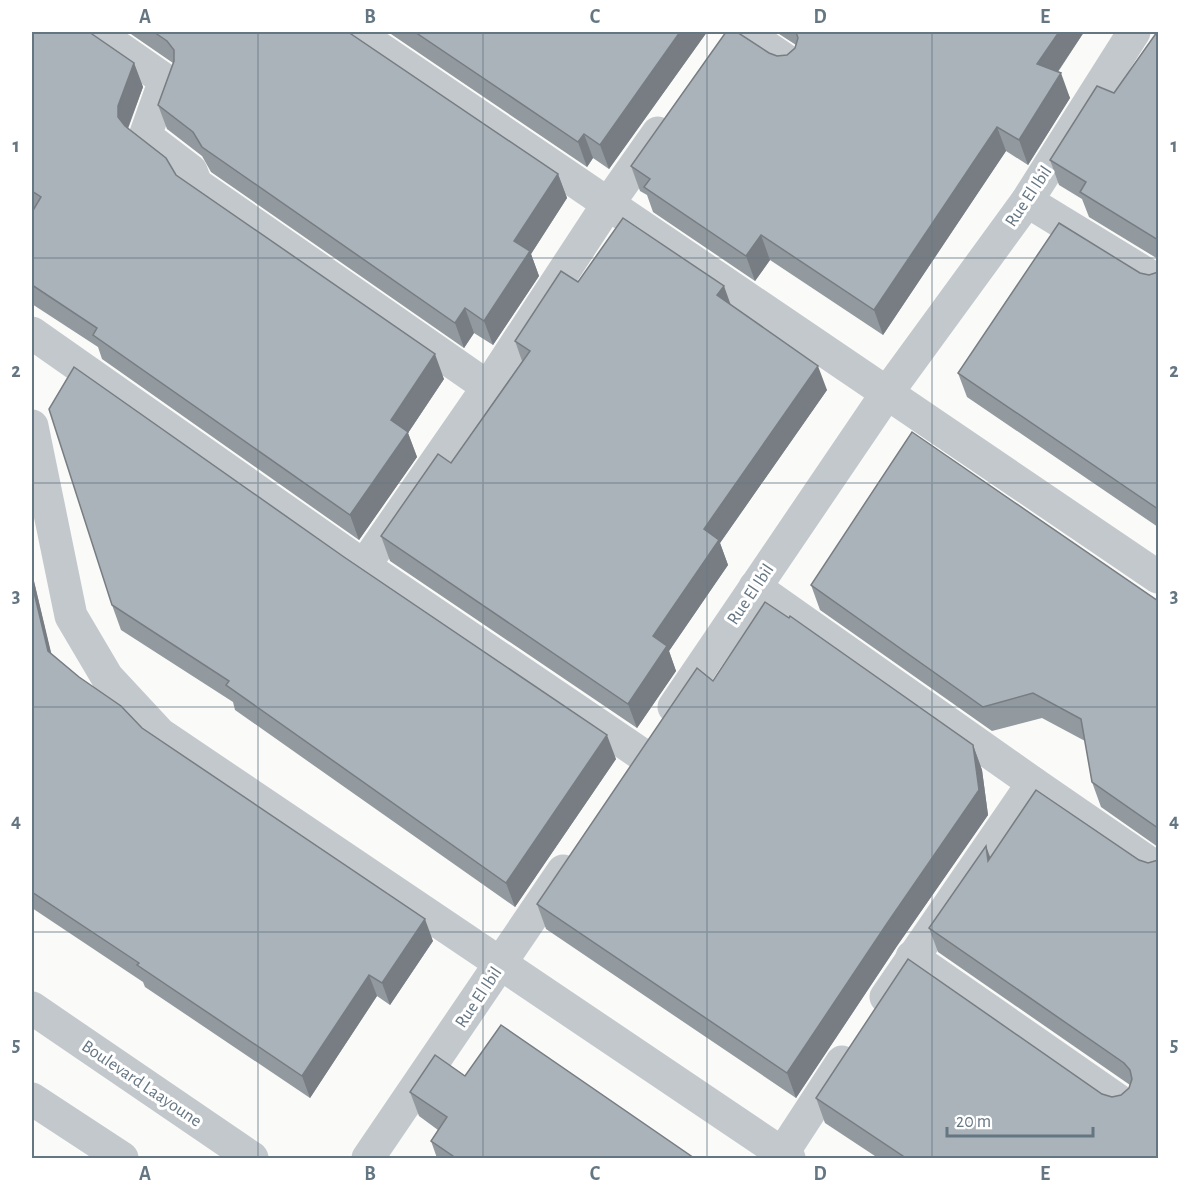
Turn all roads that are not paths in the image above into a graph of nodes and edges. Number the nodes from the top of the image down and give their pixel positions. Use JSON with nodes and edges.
{"nodes":[{"id":1,"x":96,"y":32,"type":"edge"},
{"id":2,"x":355,"y":32,"type":"edge"},
{"id":3,"x":744,"y":32,"type":"edge"},
{"id":4,"x":1134,"y":32,"type":"edge"},
{"id":5,"x":788,"y":62,"type":"edge"},
{"id":6,"x":675,"y":108,"type":"edge"},
{"id":7,"x":1027,"y":201,"type":"junction"},
{"id":8,"x":608,"y":204,"type":"junction"},
{"id":9,"x":1158,"y":281,"type":"edge"},
{"id":10,"x":32,"y":333,"type":"edge"},
{"id":11,"x":488,"y":387,"type":"junction"},
{"id":12,"x":887,"y":393,"type":"junction"},
{"id":13,"x":32,"y":426,"type":"edge"},
{"id":14,"x":364,"y":566,"type":"junction"},
{"id":15,"x":1158,"y":577,"type":"edge"},
{"id":16,"x":755,"y":587,"type":"junction"},
{"id":17,"x":642,"y":754,"type":"junction"},
{"id":18,"x":622,"y":782,"type":"edge"},
{"id":19,"x":1033,"y":783,"type":"junction"},
{"id":20,"x":578,"y":849,"type":"edge"},
{"id":21,"x":1158,"y":869,"type":"edge"},
{"id":22,"x":912,"y":957,"type":"junction"},
{"id":23,"x":501,"y":964,"type":"junction"},
{"id":24,"x":32,"y":1008,"type":"edge"},
{"id":25,"x":32,"y":1099,"type":"edge"},
{"id":26,"x":1122,"y":1103,"type":"edge"},
{"id":27,"x":785,"y":1156,"type":"edge"},
{"id":28,"x":122,"y":1158,"type":"edge"},
{"id":29,"x":252,"y":1158,"type":"edge"},
{"id":30,"x":368,"y":1158,"type":"edge"}],
"edges":[{"from":1,"to":11,"type":"street"},
{"from":2,"to":8,"type":"street"},
{"from":3,"to":5,"type":"street"},
{"from":4,"to":7,"type":"street","name":"Rue El Ibil"},
{"from":6,"to":8,"type":"street"},
{"from":7,"to":9,"type":"street"},
{"from":7,"to":12,"type":"street","name":"Rue El Ibil"},
{"from":8,"to":11,"type":"street"},
{"from":8,"to":12,"type":"street"},
{"from":10,"to":14,"type":"street"},
{"from":11,"to":14,"type":"street"},
{"from":12,"to":15,"type":"street"},
{"from":12,"to":16,"type":"street","name":"Rue El Ibil"},
{"from":13,"to":23,"type":"street"},
{"from":14,"to":17,"type":"street"},
{"from":16,"to":17,"type":"street","name":"Rue El Ibil"},
{"from":16,"to":19,"type":"street"},
{"from":17,"to":18,"type":"street","name":"Rue El Ibil"},
{"from":19,"to":21,"type":"street"},
{"from":19,"to":22,"type":"street"},
{"from":20,"to":23,"type":"street","name":"Rue El Ibil"},
{"from":22,"to":26,"type":"street"},
{"from":22,"to":27,"type":"street"},
{"from":23,"to":27,"type":"street"},
{"from":23,"to":30,"type":"street","name":"Rue El Ibil"},
{"from":24,"to":29,"type":"street","name":"Boulevard Laayoune"},
{"from":25,"to":28,"type":"street"}]}
